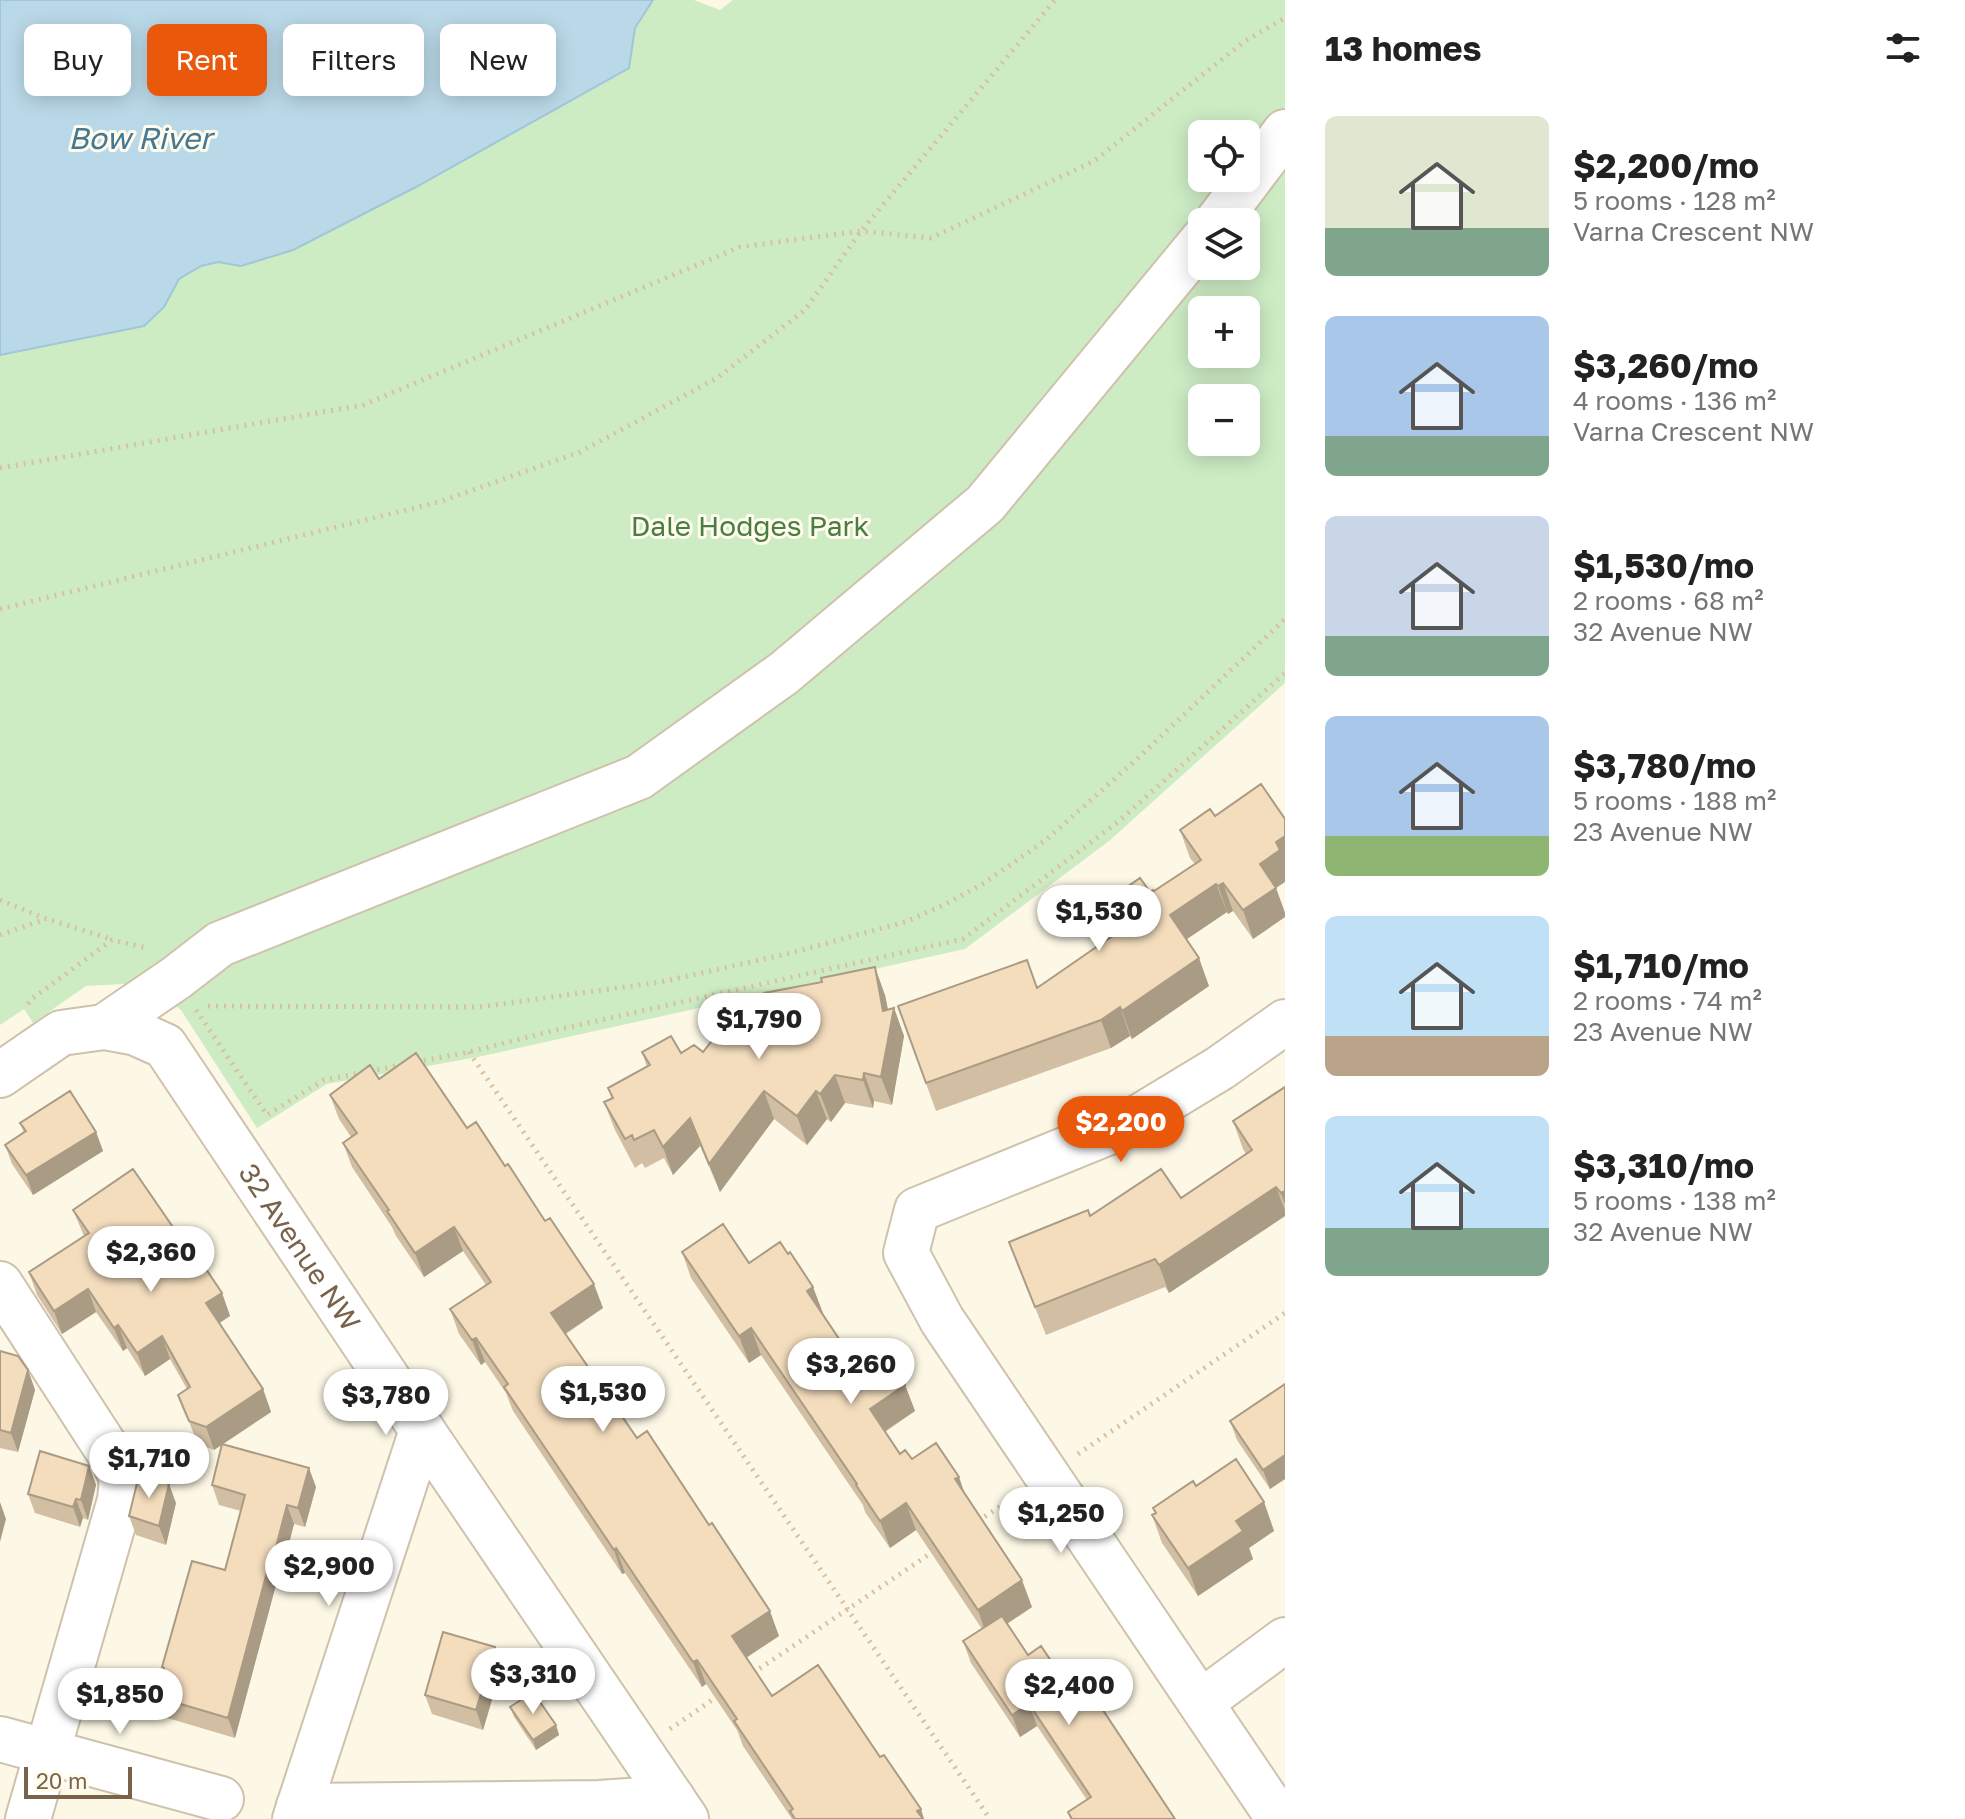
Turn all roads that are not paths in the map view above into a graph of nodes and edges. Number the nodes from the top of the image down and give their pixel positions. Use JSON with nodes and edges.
{"nodes":[{"id":1,"x":1285,"y":132,"type":"edge"},
{"id":2,"x":1228,"y":208,"type":"edge"},
{"id":3,"x":1188,"y":258,"type":"edge"},
{"id":4,"x":1285,"y":1022,"type":"edge"},
{"id":5,"x":104,"y":1027,"type":"junction"},
{"id":6,"x":0,"y":1075,"type":"edge"},
{"id":7,"x":0,"y":1284,"type":"edge"},
{"id":8,"x":422,"y":1430,"type":"junction"},
{"id":9,"x":1285,"y":1640,"type":"edge"},
{"id":10,"x":1201,"y":1702,"type":"junction"},
{"id":11,"x":0,"y":1739,"type":"edge"},
{"id":12,"x":47,"y":1751,"type":"junction"},
{"id":13,"x":221,"y":1799,"type":"dead end"},
{"id":14,"x":679,"y":1809,"type":"edge"},
{"id":15,"x":597,"y":1811,"type":"edge"},
{"id":16,"x":297,"y":1812,"type":"edge"},
{"id":17,"x":28,"y":1819,"type":"edge"},
{"id":18,"x":1279,"y":1819,"type":"edge"}],
"edges":[{"from":1,"to":2,"type":"street"},
{"from":3,"to":5,"type":"street"},
{"from":4,"to":10,"type":"street"},
{"from":5,"to":6,"type":"street"},
{"from":5,"to":8,"type":"street","name":"32 Avenue NW"},
{"from":7,"to":12,"type":"street"},
{"from":8,"to":14,"type":"street","name":"32 Avenue NW"},
{"from":8,"to":16,"type":"street"},
{"from":9,"to":10,"type":"street"},
{"from":10,"to":18,"type":"street"},
{"from":11,"to":12,"type":"street"},
{"from":12,"to":13,"type":"street"},
{"from":12,"to":17,"type":"street"},
{"from":14,"to":15,"type":"street"},
{"from":15,"to":16,"type":"street"}]}
